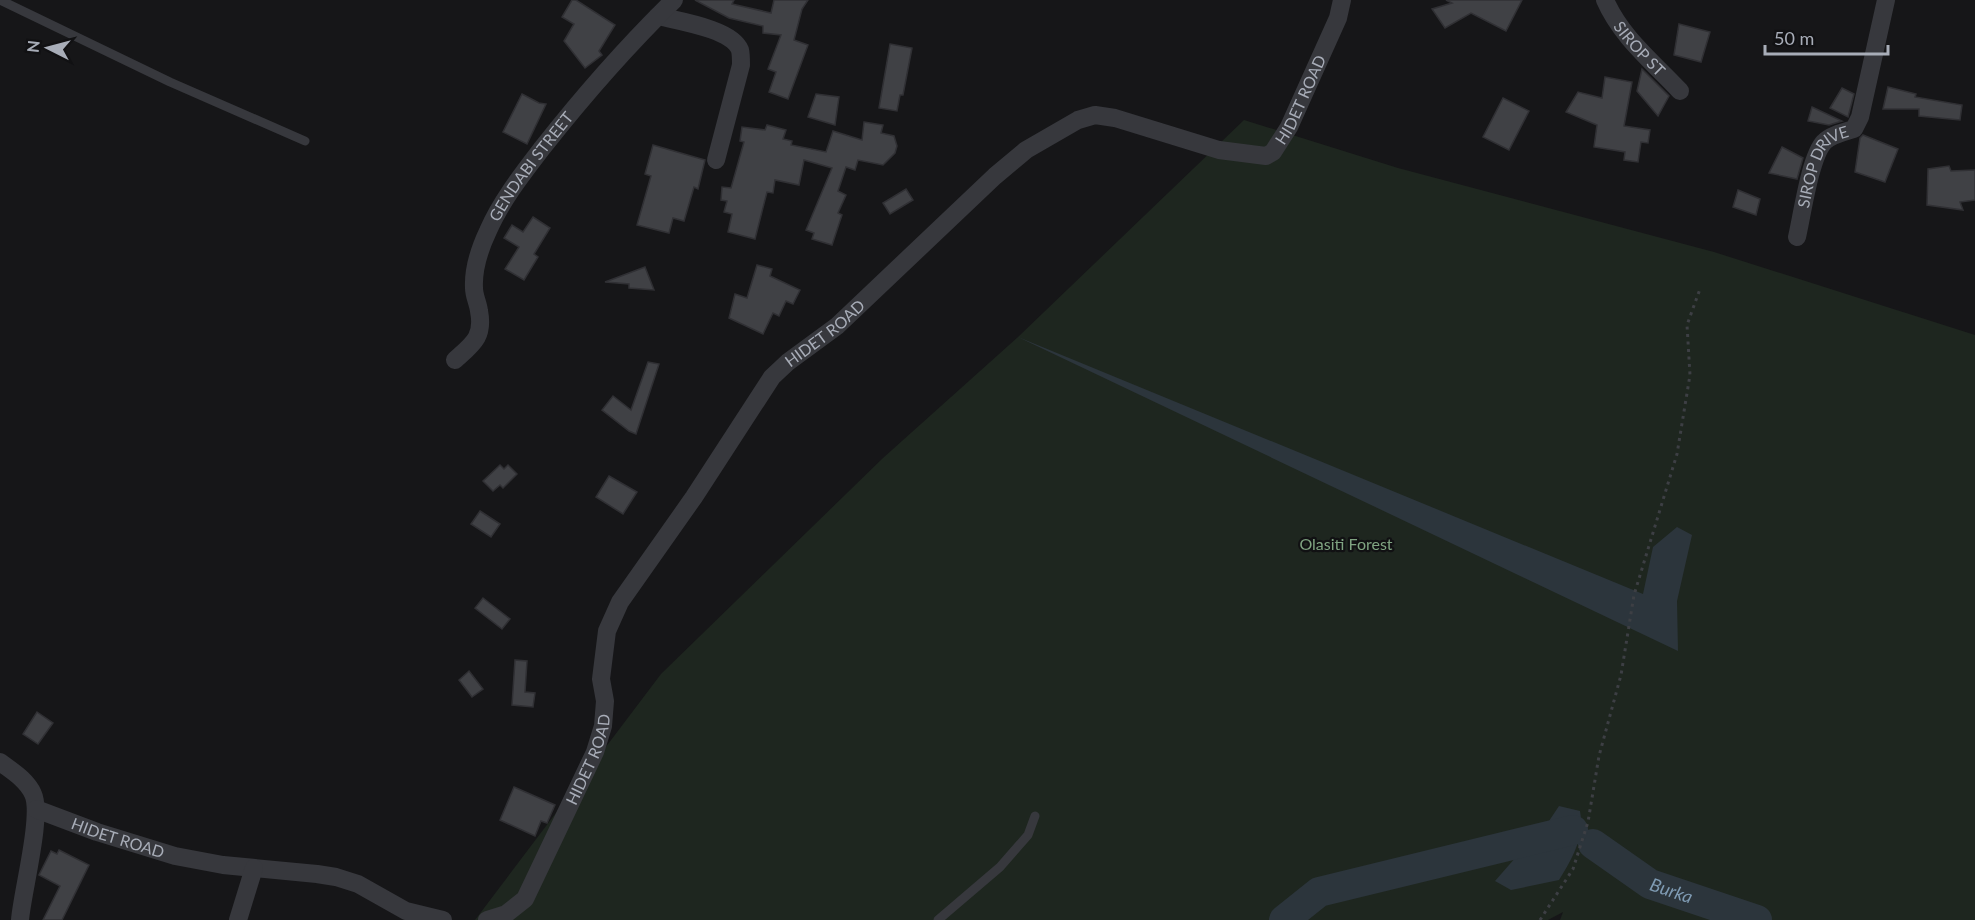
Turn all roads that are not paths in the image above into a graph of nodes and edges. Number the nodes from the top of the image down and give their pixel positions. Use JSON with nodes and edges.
{"nodes":[{"id":1,"x":0,"y":0,"type":"edge"},
{"id":2,"x":674,"y":0,"type":"edge"},
{"id":3,"x":1342,"y":0,"type":"edge"},
{"id":4,"x":1605,"y":0,"type":"edge"},
{"id":5,"x":1886,"y":0,"type":"edge"},
{"id":6,"x":658,"y":16,"type":"junction"},
{"id":7,"x":1680,"y":91,"type":"dead end"},
{"id":8,"x":305,"y":141,"type":"dead end"},
{"id":9,"x":716,"y":160,"type":"dead end"},
{"id":10,"x":1797,"y":237,"type":"dead end"},
{"id":11,"x":455,"y":360,"type":"dead end"},
{"id":12,"x":0,"y":762,"type":"edge"},
{"id":13,"x":36,"y":808,"type":"junction"},
{"id":14,"x":1035,"y":816,"type":"dead end"},
{"id":15,"x":254,"y":868,"type":"junction"},
{"id":16,"x":20,"y":920,"type":"edge"},
{"id":17,"x":238,"y":920,"type":"edge"},
{"id":18,"x":443,"y":920,"type":"edge"},
{"id":19,"x":487,"y":920,"type":"edge"},
{"id":20,"x":938,"y":920,"type":"edge"}],
"edges":[{"from":1,"to":8,"type":"lane"},
{"from":2,"to":6,"type":"street","name":"GENDABI STREET"},
{"from":3,"to":19,"type":"street","name":"HIDET ROAD"},
{"from":4,"to":7,"type":"street","name":"SIROP ST"},
{"from":5,"to":10,"type":"street","name":"SIROP DRIVE"},
{"from":6,"to":9,"type":"street"},
{"from":6,"to":11,"type":"street","name":"GENDABI STREET"},
{"from":12,"to":13,"type":"street"},
{"from":13,"to":15,"type":"street","name":"HIDET ROAD"},
{"from":13,"to":16,"type":"street"},
{"from":14,"to":20,"type":"lane"},
{"from":15,"to":17,"type":"street"},
{"from":15,"to":18,"type":"street","name":"HIDET ROAD"}]}
